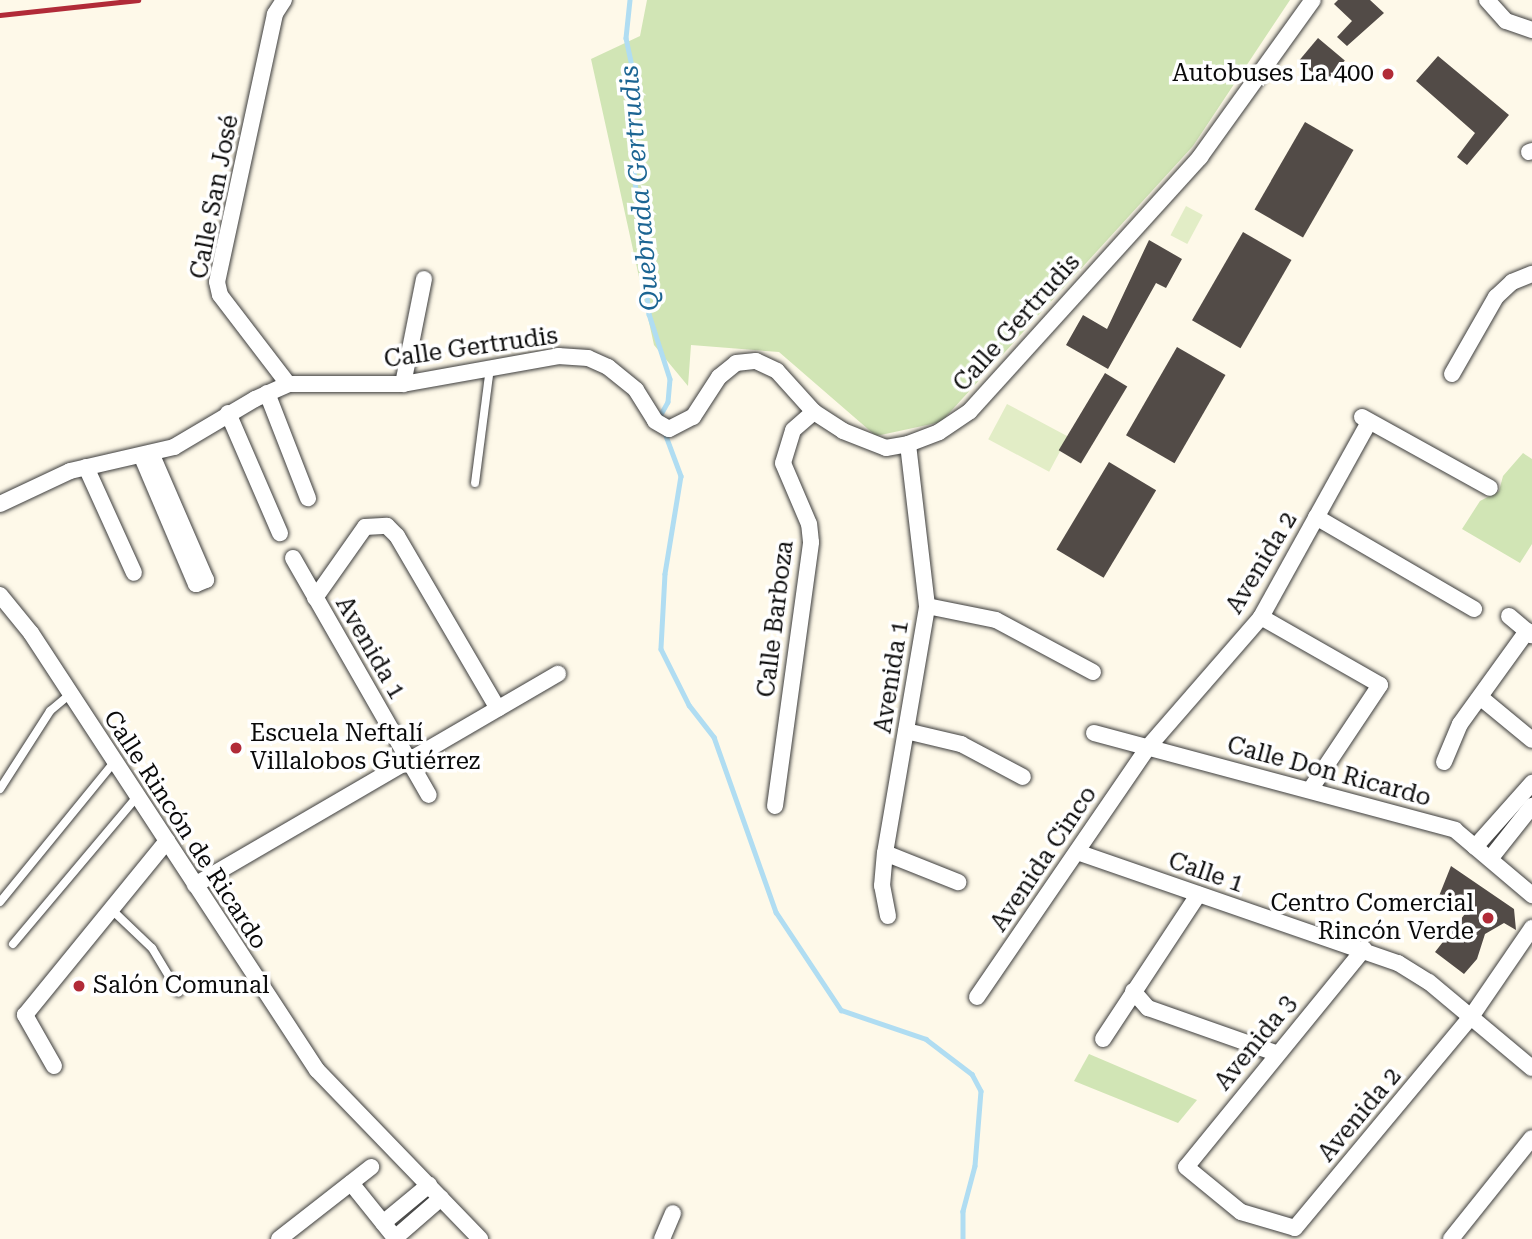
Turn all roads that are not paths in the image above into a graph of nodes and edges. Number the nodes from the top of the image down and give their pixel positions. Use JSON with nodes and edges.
{"nodes":[{"id":1,"x":284,"y":0,"type":"edge"},
{"id":2,"x":1313,"y":0,"type":"edge"},
{"id":3,"x":1487,"y":0,"type":"edge"},
{"id":4,"x":1532,"y":30,"type":"edge"},
{"id":5,"x":1532,"y":274,"type":"edge"},
{"id":6,"x":424,"y":279,"type":"dead end"},
{"id":7,"x":490,"y":365,"type":"junction"},
{"id":8,"x":1452,"y":374,"type":"dead end"},
{"id":9,"x":288,"y":384,"type":"junction"},
{"id":10,"x":403,"y":384,"type":"junction"},
{"id":11,"x":267,"y":393,"type":"junction"},
{"id":12,"x":814,"y":412,"type":"junction"},
{"id":13,"x":228,"y":413,"type":"junction"},
{"id":14,"x":908,"y":444,"type":"junction"},
{"id":15,"x":147,"y":456,"type":"junction"},
{"id":16,"x":86,"y":467,"type":"junction"},
{"id":17,"x":475,"y":483,"type":"dead end"},
{"id":18,"x":1490,"y":488,"type":"dead end"},
{"id":19,"x":308,"y":498,"type":"dead end"},
{"id":20,"x":0,"y":504,"type":"edge"},
{"id":21,"x":1316,"y":517,"type":"junction"},
{"id":22,"x":280,"y":533,"type":"dead end"},
{"id":23,"x":293,"y":558,"type":"dead end"},
{"id":24,"x":134,"y":573,"type":"dead end"},
{"id":25,"x":0,"y":595,"type":"edge"},
{"id":26,"x":315,"y":598,"type":"junction"},
{"id":27,"x":927,"y":606,"type":"junction"},
{"id":28,"x":1474,"y":610,"type":"dead end"},
{"id":29,"x":1509,"y":616,"type":"dead end"},
{"id":30,"x":1261,"y":617,"type":"junction"},
{"id":31,"x":1529,"y":633,"type":"edge"},
{"id":32,"x":1093,"y":673,"type":"dead end"},
{"id":33,"x":558,"y":674,"type":"dead end"},
{"id":34,"x":70,"y":694,"type":"junction"},
{"id":35,"x":1480,"y":696,"type":"junction"},
{"id":36,"x":498,"y":709,"type":"junction"},
{"id":37,"x":906,"y":731,"type":"junction"},
{"id":38,"x":1094,"y":733,"type":"dead end"},
{"id":39,"x":1532,"y":740,"type":"edge"},
{"id":40,"x":1149,"y":746,"type":"junction"},
{"id":41,"x":409,"y":761,"type":"junction"},
{"id":42,"x":114,"y":762,"type":"junction"},
{"id":43,"x":1444,"y":762,"type":"dead end"},
{"id":44,"x":1023,"y":777,"type":"dead end"},
{"id":45,"x":1532,"y":783,"type":"edge"},
{"id":46,"x":0,"y":789,"type":"edge"},
{"id":47,"x":1310,"y":790,"type":"junction"},
{"id":48,"x":429,"y":795,"type":"dead end"},
{"id":49,"x":137,"y":797,"type":"junction"},
{"id":50,"x":775,"y":806,"type":"dead end"},
{"id":51,"x":1532,"y":806,"type":"edge"},
{"id":52,"x":166,"y":841,"type":"junction"},
{"id":53,"x":1475,"y":847,"type":"junction"},
{"id":54,"x":1077,"y":852,"type":"junction"},
{"id":55,"x":885,"y":853,"type":"junction"},
{"id":56,"x":1490,"y":859,"type":"junction"},
{"id":57,"x":958,"y":882,"type":"dead end"},
{"id":58,"x":195,"y":885,"type":"junction"},
{"id":59,"x":1198,"y":895,"type":"junction"},
{"id":60,"x":1532,"y":895,"type":"edge"},
{"id":61,"x":0,"y":902,"type":"edge"},
{"id":62,"x":111,"y":909,"type":"junction"},
{"id":63,"x":888,"y":916,"type":"dead end"},
{"id":64,"x":1532,"y":928,"type":"edge"},
{"id":65,"x":13,"y":944,"type":"dead end"},
{"id":66,"x":1364,"y":949,"type":"junction"},
{"id":67,"x":1133,"y":991,"type":"junction"},
{"id":68,"x":179,"y":993,"type":"dead end"},
{"id":69,"x":977,"y":997,"type":"dead end"},
{"id":70,"x":1471,"y":1017,"type":"junction"},
{"id":71,"x":1102,"y":1039,"type":"dead end"},
{"id":72,"x":1276,"y":1053,"type":"junction"},
{"id":73,"x":54,"y":1066,"type":"dead end"},
{"id":74,"x":1532,"y":1068,"type":"edge"},
{"id":75,"x":1532,"y":1138,"type":"edge"},
{"id":76,"x":371,"y":1167,"type":"dead end"},
{"id":77,"x":1186,"y":1167,"type":"joint"},
{"id":78,"x":351,"y":1183,"type":"junction"},
{"id":79,"x":429,"y":1185,"type":"junction"},
{"id":80,"x":441,"y":1198,"type":"junction"},
{"id":81,"x":673,"y":1213,"type":"dead end"},
{"id":82,"x":383,"y":1223,"type":"junction"},
{"id":83,"x":279,"y":1239,"type":"edge"},
{"id":84,"x":396,"y":1239,"type":"edge"},
{"id":85,"x":480,"y":1239,"type":"edge"},
{"id":86,"x":662,"y":1239,"type":"edge"},
{"id":87,"x":1451,"y":1239,"type":"edge"}],
"edges":[{"from":1,"to":9,"type":"street","name":"Calle San José"},
{"from":2,"to":14,"type":"street","name":"Calle Gertrudis"},
{"from":3,"to":4,"type":"street"},
{"from":5,"to":8,"type":"street"},
{"from":6,"to":10,"type":"street"},
{"from":7,"to":10,"type":"street","name":"Calle Gertrudis"},
{"from":7,"to":12,"type":"street","name":"Calle Gertrudis"},
{"from":7,"to":17,"type":"lane"},
{"from":9,"to":10,"type":"street","name":"Calle Gertrudis"},
{"from":9,"to":11,"type":"street","name":"Calle Gertrudis"},
{"from":11,"to":13,"type":"street","name":"Calle Gertrudis"},
{"from":11,"to":19,"type":"street"},
{"from":12,"to":14,"type":"street","name":"Calle Gertrudis"},
{"from":12,"to":50,"type":"street","name":"Calle Barboza"},
{"from":13,"to":15,"type":"street","name":"Calle Gertrudis"},
{"from":13,"to":22,"type":"street"},
{"from":14,"to":27,"type":"street","name":"Avenida 1"},
{"from":15,"to":15,"type":"street"},
{"from":15,"to":16,"type":"street","name":"Calle Gertrudis"},
{"from":16,"to":20,"type":"street","name":"Calle Gertrudis"},
{"from":16,"to":24,"type":"street"},
{"from":18,"to":21,"type":"street","name":"Avenida 2"},
{"from":21,"to":28,"type":"street"},
{"from":21,"to":30,"type":"street","name":"Avenida 2"},
{"from":23,"to":26,"type":"street","name":"Avenida 1"},
{"from":25,"to":34,"type":"street","name":"Calle Rincón de Ricardo"},
{"from":26,"to":36,"type":"street"},
{"from":26,"to":41,"type":"street","name":"Avenida 1"},
{"from":27,"to":32,"type":"street"},
{"from":27,"to":37,"type":"street","name":"Avenida 1"},
{"from":29,"to":31,"type":"street"},
{"from":30,"to":40,"type":"street","name":"Avenida 2"},
{"from":30,"to":47,"type":"street"},
{"from":31,"to":35,"type":"street"},
{"from":33,"to":36,"type":"street"},
{"from":34,"to":42,"type":"street","name":"Calle Rincón de Ricardo"},
{"from":34,"to":46,"type":"lane"},
{"from":35,"to":39,"type":"street"},
{"from":35,"to":43,"type":"street"},
{"from":36,"to":41,"type":"street"},
{"from":37,"to":44,"type":"street"},
{"from":37,"to":55,"type":"street","name":"Avenida 1"},
{"from":38,"to":40,"type":"street","name":"Calle Don Ricardo"},
{"from":40,"to":47,"type":"street","name":"Calle Don Ricardo"},
{"from":40,"to":54,"type":"street","name":"Avenida Cinco"},
{"from":41,"to":48,"type":"street","name":"Avenida 1"},
{"from":41,"to":58,"type":"street"},
{"from":42,"to":49,"type":"street","name":"Calle Rincón de Ricardo"},
{"from":42,"to":61,"type":"lane"},
{"from":45,"to":53,"type":"street"},
{"from":47,"to":53,"type":"street","name":"Calle Don Ricardo"},
{"from":49,"to":52,"type":"street","name":"Calle Rincón de Ricardo"},
{"from":49,"to":65,"type":"lane"},
{"from":51,"to":56,"type":"street"},
{"from":52,"to":58,"type":"street","name":"Calle Rincón de Ricardo"},
{"from":52,"to":62,"type":"street"},
{"from":53,"to":56,"type":"street","name":"Calle Don Ricardo"},
{"from":54,"to":59,"type":"street","name":"Calle 1"},
{"from":54,"to":69,"type":"street","name":"Avenida Cinco"},
{"from":55,"to":57,"type":"street"},
{"from":55,"to":63,"type":"street","name":"Avenida 1"},
{"from":56,"to":60,"type":"street","name":"Calle Don Ricardo"},
{"from":58,"to":79,"type":"street","name":"Calle Rincón de Ricardo"},
{"from":59,"to":66,"type":"street","name":"Calle 1"},
{"from":59,"to":67,"type":"street"},
{"from":62,"to":68,"type":"lane"},
{"from":62,"to":73,"type":"street"},
{"from":64,"to":70,"type":"street","name":"Avenida 2"},
{"from":66,"to":70,"type":"street","name":"Calle 1"},
{"from":66,"to":72,"type":"street","name":"Avenida 3"},
{"from":67,"to":71,"type":"street"},
{"from":67,"to":72,"type":"street"},
{"from":70,"to":74,"type":"street","name":"Calle 1"},
{"from":70,"to":77,"type":"street","name":"Avenida 2"},
{"from":72,"to":77,"type":"street","name":"Avenida 3"},
{"from":75,"to":87,"type":"street"},
{"from":76,"to":78,"type":"street"},
{"from":78,"to":82,"type":"street"},
{"from":78,"to":83,"type":"street"},
{"from":79,"to":80,"type":"street","name":"Calle Rincón de Ricardo"},
{"from":79,"to":82,"type":"street"},
{"from":80,"to":84,"type":"street"},
{"from":80,"to":85,"type":"street","name":"Calle Rincón de Ricardo"},
{"from":81,"to":86,"type":"street"},
{"from":82,"to":84,"type":"street"}]}
